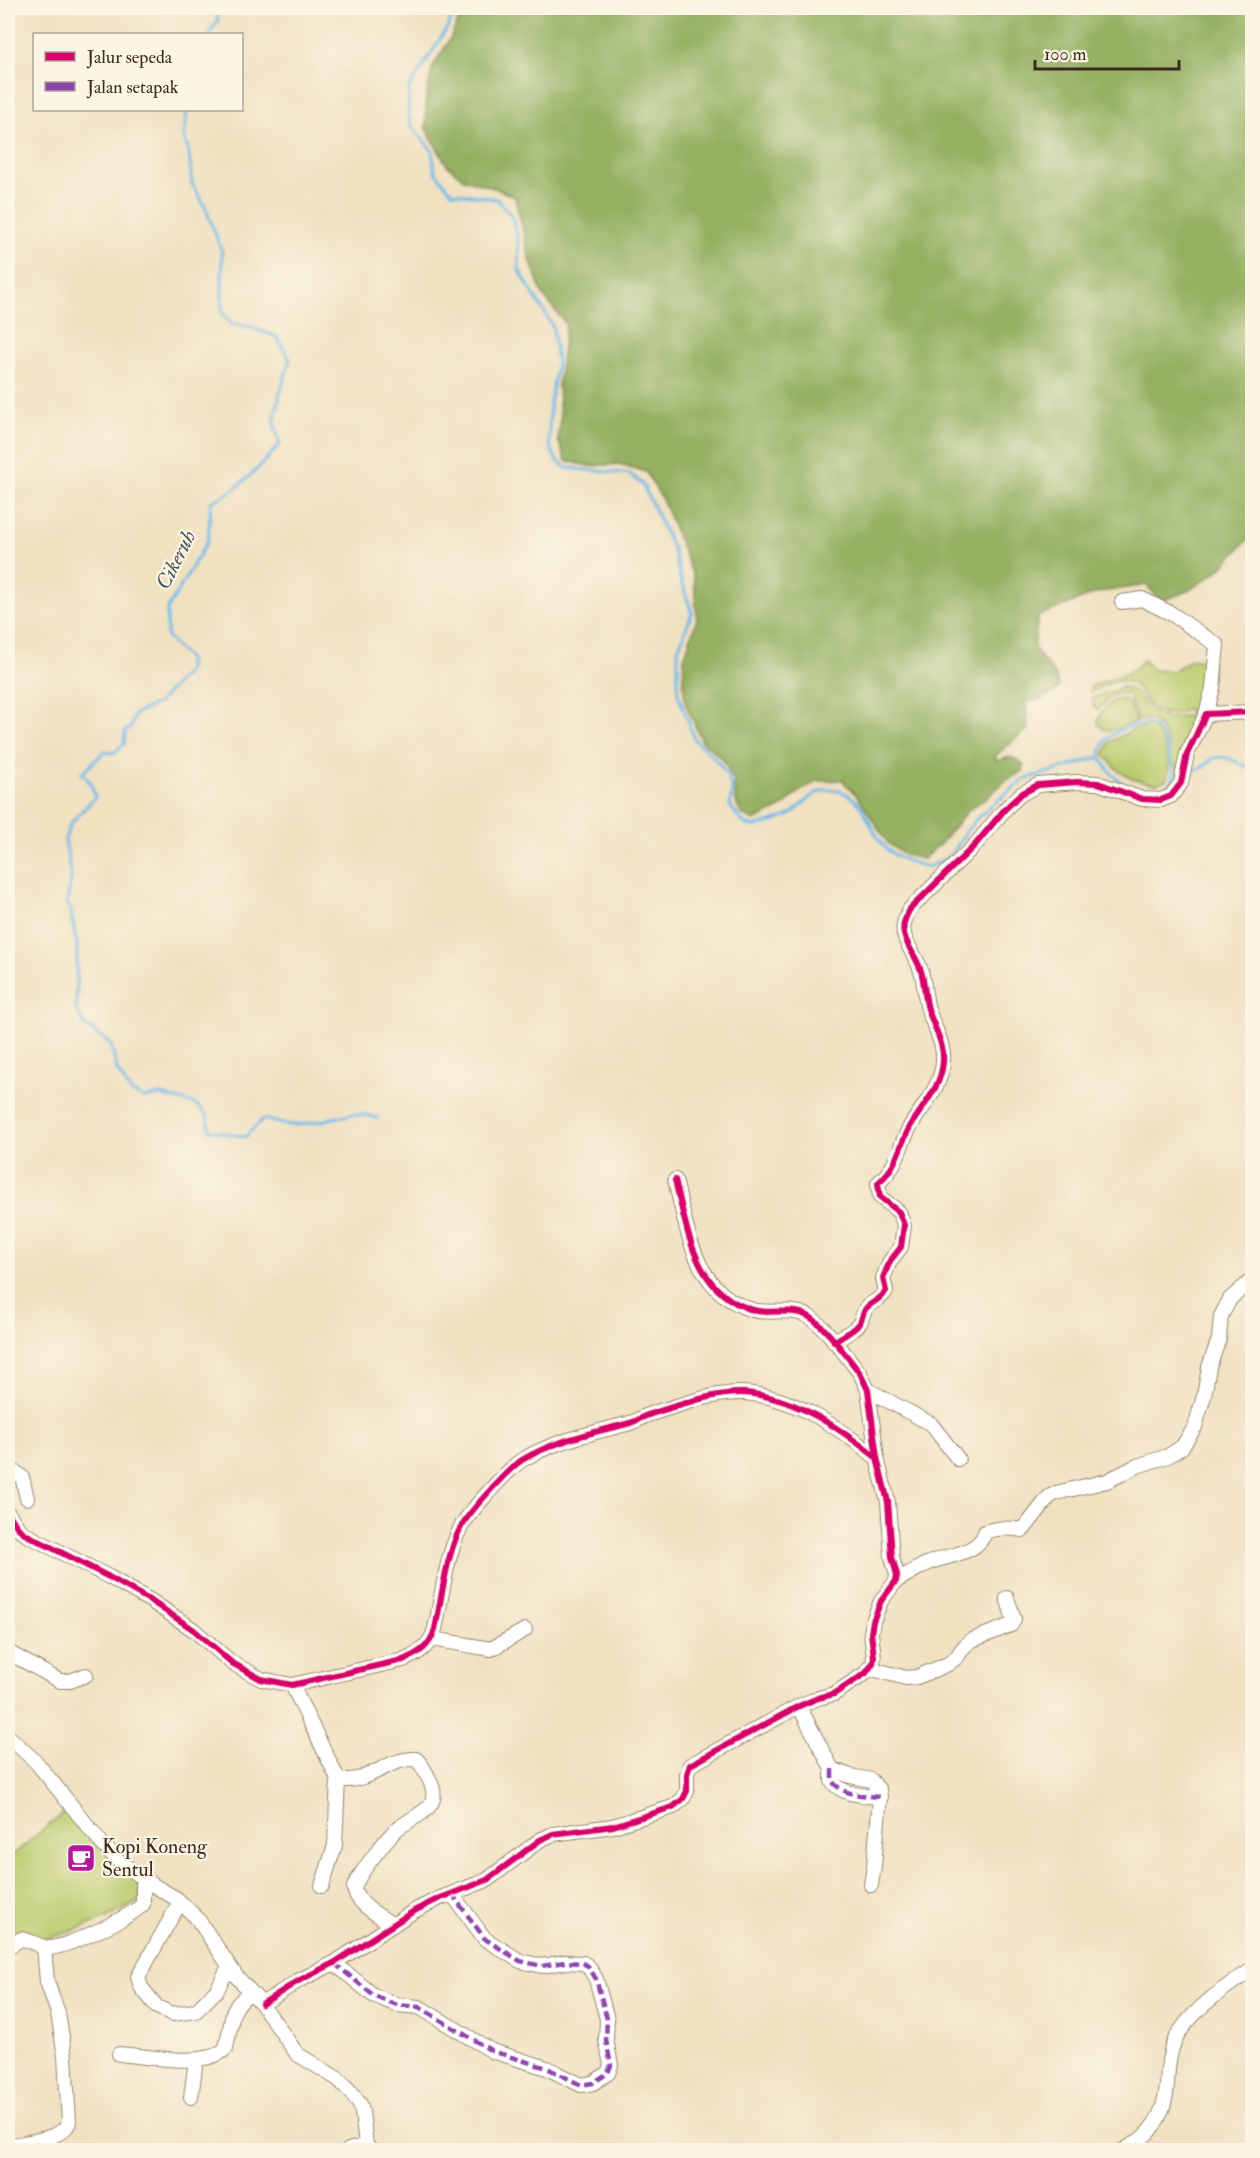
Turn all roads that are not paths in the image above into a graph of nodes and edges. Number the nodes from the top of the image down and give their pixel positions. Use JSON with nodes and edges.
{"nodes":[{"id":1,"x":1122,"y":603,"type":"dead end"},
{"id":2,"x":1252,"y":712,"type":"edge"},
{"id":3,"x":1206,"y":714,"type":"junction"},
{"id":4,"x":675,"y":1180,"type":"dead end"},
{"id":5,"x":1252,"y":1280,"type":"edge"},
{"id":6,"x":834,"y":1342,"type":"junction"},
{"id":7,"x":868,"y":1390,"type":"junction"},
{"id":8,"x":877,"y":1458,"type":"junction"},
{"id":9,"x":958,"y":1459,"type":"dead end"},
{"id":10,"x":8,"y":1473,"type":"edge"},
{"id":11,"x":27,"y":1498,"type":"dead end"},
{"id":12,"x":8,"y":1513,"type":"edge"},
{"id":13,"x":896,"y":1581,"type":"junction"},
{"id":14,"x":1007,"y":1598,"type":"dead end"},
{"id":15,"x":525,"y":1630,"type":"dead end"},
{"id":16,"x":432,"y":1639,"type":"junction"},
{"id":17,"x":8,"y":1652,"type":"edge"},
{"id":18,"x":869,"y":1668,"type":"junction"},
{"id":19,"x":86,"y":1675,"type":"dead end"},
{"id":20,"x":292,"y":1685,"type":"junction"},
{"id":21,"x":799,"y":1706,"type":"junction"},
{"id":22,"x":8,"y":1736,"type":"edge"},
{"id":23,"x":338,"y":1779,"type":"junction"},
{"id":24,"x":143,"y":1878,"type":"junction"},
{"id":25,"x":871,"y":1885,"type":"dead end"},
{"id":26,"x":322,"y":1886,"type":"dead end"},
{"id":27,"x":452,"y":1894,"type":"junction"},
{"id":28,"x":180,"y":1902,"type":"junction"},
{"id":29,"x":393,"y":1925,"type":"junction"},
{"id":30,"x":8,"y":1947,"type":"edge"},
{"id":31,"x":44,"y":1947,"type":"junction"},
{"id":32,"x":334,"y":1963,"type":"junction"},
{"id":33,"x":229,"y":1966,"type":"junction"},
{"id":34,"x":1252,"y":1970,"type":"edge"},
{"id":35,"x":250,"y":1991,"type":"junction"},
{"id":36,"x":262,"y":2004,"type":"junction"},
{"id":37,"x":119,"y":2054,"type":"dead end"},
{"id":38,"x":196,"y":2060,"type":"junction"},
{"id":39,"x":190,"y":2097,"type":"dead end"},
{"id":40,"x":8,"y":2146,"type":"edge"},
{"id":41,"x":368,"y":2148,"type":"edge"},
{"id":42,"x":349,"y":2151,"type":"edge"},
{"id":43,"x":1124,"y":2151,"type":"edge"}],
"edges":[{"from":1,"to":3,"type":"street"},
{"from":2,"to":3,"type":"street"},
{"from":3,"to":6,"type":"street"},
{"from":4,"to":6,"type":"street"},
{"from":5,"to":13,"type":"street"},
{"from":6,"to":7,"type":"street"},
{"from":7,"to":8,"type":"street"},
{"from":7,"to":9,"type":"street"},
{"from":8,"to":13,"type":"street"},
{"from":8,"to":16,"type":"street"},
{"from":10,"to":11,"type":"street"},
{"from":12,"to":20,"type":"street"},
{"from":13,"to":18,"type":"street"},
{"from":14,"to":18,"type":"street"},
{"from":15,"to":16,"type":"street"},
{"from":16,"to":20,"type":"street"},
{"from":17,"to":19,"type":"street"},
{"from":18,"to":21,"type":"street"},
{"from":20,"to":23,"type":"street"},
{"from":21,"to":25,"type":"street"},
{"from":21,"to":27,"type":"street"},
{"from":22,"to":24,"type":"street"},
{"from":23,"to":26,"type":"street"},
{"from":23,"to":29,"type":"street"},
{"from":24,"to":28,"type":"street"},
{"from":24,"to":31,"type":"street"},
{"from":27,"to":29,"type":"street"},
{"from":27,"to":32,"type":"street"},
{"from":28,"to":33,"type":"street"},
{"from":28,"to":33,"type":"street"},
{"from":29,"to":32,"type":"street"},
{"from":30,"to":31,"type":"street"},
{"from":31,"to":40,"type":"street"},
{"from":32,"to":36,"type":"street"},
{"from":33,"to":35,"type":"street"},
{"from":34,"to":43,"type":"street"},
{"from":35,"to":36,"type":"street"},
{"from":35,"to":38,"type":"street"},
{"from":36,"to":41,"type":"street"},
{"from":37,"to":38,"type":"street"},
{"from":38,"to":39,"type":"street"},
{"from":41,"to":42,"type":"street"}]}
